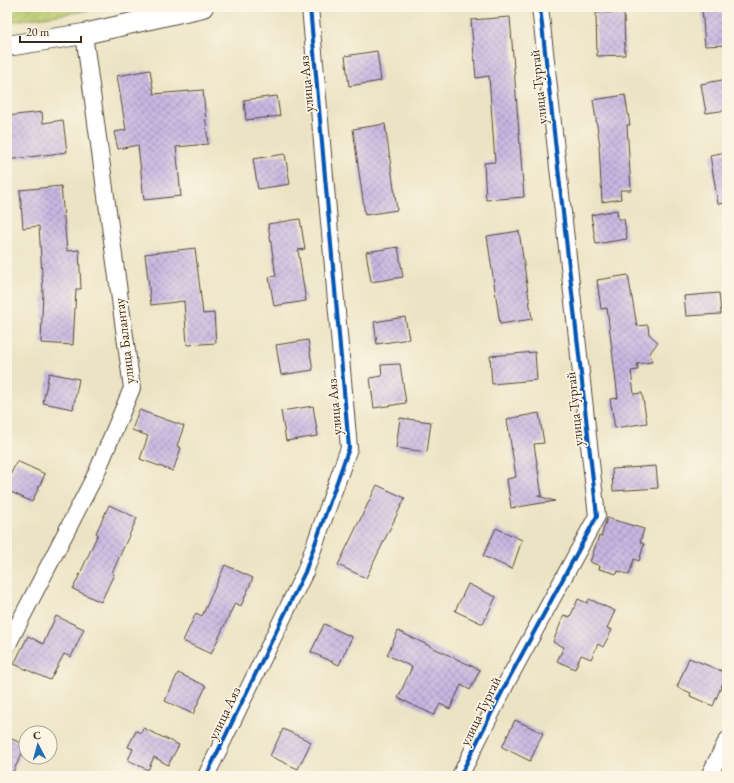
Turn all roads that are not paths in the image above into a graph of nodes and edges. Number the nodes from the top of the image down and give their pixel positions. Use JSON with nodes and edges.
{"nodes":[{"id":1,"x":203,"y":7,"type":"edge"},
{"id":2,"x":310,"y":7,"type":"edge"},
{"id":3,"x":540,"y":7,"type":"edge"},
{"id":4,"x":84,"y":34,"type":"junction"},
{"id":5,"x":7,"y":46,"type":"edge"},
{"id":6,"x":7,"y":646,"type":"edge"},
{"id":7,"x":727,"y":740,"type":"edge"},
{"id":8,"x":206,"y":776,"type":"edge"},
{"id":9,"x":460,"y":776,"type":"edge"},
{"id":10,"x":709,"y":776,"type":"edge"}],
"edges":[{"from":1,"to":4,"type":"street"},
{"from":2,"to":8,"type":"street","name":"улица Аяз"},
{"from":3,"to":9,"type":"street","name":"улица Тургай"},
{"from":4,"to":5,"type":"street"},
{"from":4,"to":6,"type":"street","name":"улица Балантау"},
{"from":7,"to":10,"type":"street"}]}
